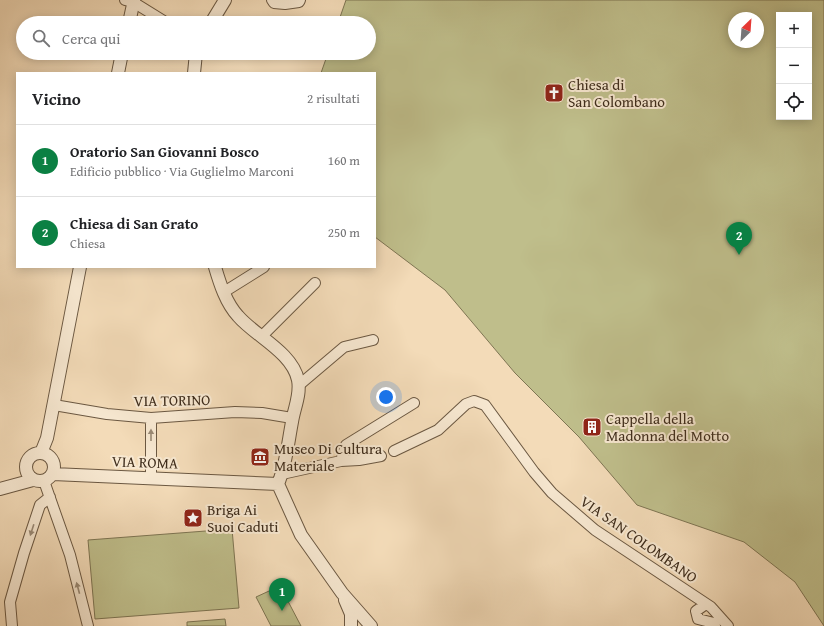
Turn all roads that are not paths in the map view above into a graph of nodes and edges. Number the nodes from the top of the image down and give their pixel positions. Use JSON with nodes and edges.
{"nodes":[{"id":1,"x":225,"y":0,"type":"edge"},
{"id":2,"x":272,"y":0,"type":"edge"},
{"id":3,"x":300,"y":0,"type":"edge"},
{"id":4,"x":131,"y":1,"type":"edge"},
{"id":5,"x":129,"y":16,"type":"edge"},
{"id":6,"x":156,"y":16,"type":"edge"},
{"id":7,"x":215,"y":16,"type":"edge"},
{"id":8,"x":121,"y":60,"type":"edge"},
{"id":9,"x":195,"y":60,"type":"edge"},
{"id":10,"x":118,"y":72,"type":"edge"},
{"id":11,"x":194,"y":72,"type":"edge"},
{"id":12,"x":80,"y":268,"type":"edge"},
{"id":13,"x":215,"y":268,"type":"edge"},
{"id":14,"x":262,"y":268,"type":"edge"},
{"id":15,"x":315,"y":283,"type":"dead end"},
{"id":16,"x":224,"y":292,"type":"junction"},
{"id":17,"x":262,"y":336,"type":"junction"},
{"id":18,"x":373,"y":340,"type":"dead end"},
{"id":19,"x":298,"y":386,"type":"junction"},
{"id":20,"x":414,"y":403,"type":"dead end"},
{"id":21,"x":54,"y":405,"type":"junction"},
{"id":22,"x":151,"y":418,"type":"junction"},
{"id":23,"x":292,"y":418,"type":"junction"},
{"id":24,"x":394,"y":451,"type":"dead end"},
{"id":25,"x":46,"y":455,"type":"junction"},
{"id":26,"x":381,"y":456,"type":"dead end"},
{"id":27,"x":341,"y":461,"type":"junction"},
{"id":28,"x":39,"y":477,"type":"junction"},
{"id":29,"x":151,"y":479,"type":"junction"},
{"id":30,"x":280,"y":479,"type":"junction"},
{"id":31,"x":0,"y":489,"type":"edge"},
{"id":32,"x":50,"y":497,"type":"junction"},
{"id":33,"x":342,"y":593,"type":"junction"},
{"id":34,"x":706,"y":604,"type":"junction"},
{"id":35,"x":12,"y":626,"type":"edge"},
{"id":36,"x":88,"y":626,"type":"edge"},
{"id":37,"x":351,"y":626,"type":"edge"},
{"id":38,"x":371,"y":626,"type":"edge"},
{"id":39,"x":715,"y":626,"type":"edge"},
{"id":40,"x":728,"y":626,"type":"edge"}],
"edges":[{"from":1,"to":7,"type":"street"},
{"from":2,"to":3,"type":"street"},
{"from":4,"to":5,"type":"street"},
{"from":4,"to":6,"type":"street"},
{"from":8,"to":10,"type":"street"},
{"from":9,"to":11,"type":"street"},
{"from":12,"to":21,"type":"street"},
{"from":13,"to":16,"type":"street"},
{"from":14,"to":16,"type":"street"},
{"from":15,"to":17,"type":"street"},
{"from":16,"to":17,"type":"street"},
{"from":17,"to":19,"type":"street"},
{"from":18,"to":19,"type":"street"},
{"from":19,"to":23,"type":"street"},
{"from":20,"to":27,"type":"street"},
{"from":21,"to":22,"type":"street","name":"VIA TORINO"},
{"from":21,"to":25,"type":"street"},
{"from":22,"to":23,"type":"street","name":"VIA TORINO"},
{"from":29,"to":22,"type":"street","one_way":true},
{"from":23,"to":30,"type":"street"},
{"from":24,"to":34,"type":"street","name":"VIA SAN COLOMBANO"},
{"from":25,"to":28,"type":"street"},
{"from":25,"to":28,"type":"street"},
{"from":26,"to":27,"type":"street"},
{"from":27,"to":30,"type":"street"},
{"from":28,"to":29,"type":"street","name":"VIA ROMA"},
{"from":28,"to":31,"type":"street","name":"VIA ROMA"},
{"from":28,"to":32,"type":"street"},
{"from":29,"to":30,"type":"street","name":"VIA ROMA"},
{"from":30,"to":33,"type":"street"},
{"from":32,"to":35,"type":"street","one_way":true},
{"from":36,"to":32,"type":"street","one_way":true},
{"from":33,"to":37,"type":"street"},
{"from":33,"to":38,"type":"street"},
{"from":34,"to":39,"type":"street"},
{"from":34,"to":40,"type":"street","name":"VIA SAN COLOMBANO"}]}
